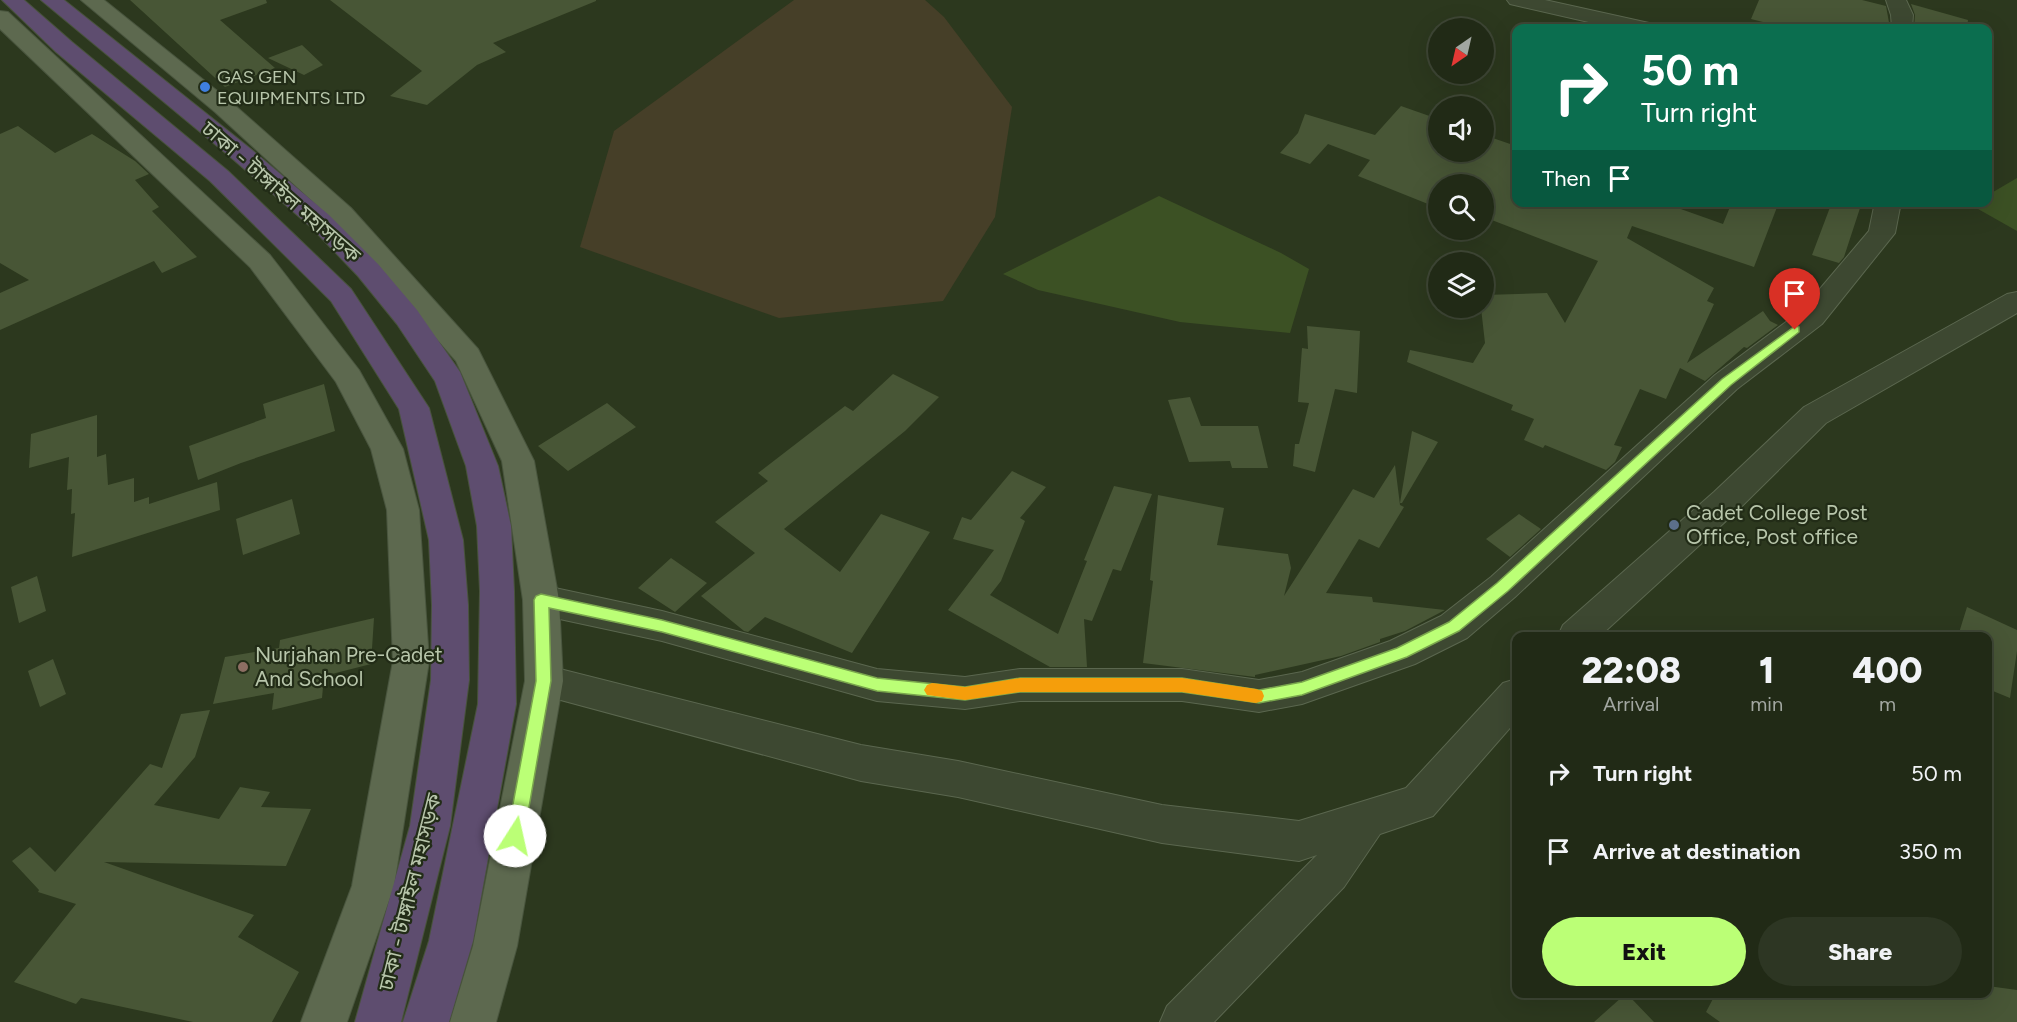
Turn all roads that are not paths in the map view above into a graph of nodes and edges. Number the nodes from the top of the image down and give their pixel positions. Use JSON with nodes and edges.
{"nodes":[{"id":1,"x":12,"y":0,"type":"edge"},
{"id":2,"x":51,"y":0,"type":"edge"},
{"id":3,"x":91,"y":0,"type":"edge"},
{"id":4,"x":1517,"y":0,"type":"edge"},
{"id":5,"x":1896,"y":0,"type":"edge"},
{"id":6,"x":0,"y":17,"type":"edge"},
{"id":7,"x":1623,"y":24,"type":"edge"},
{"id":8,"x":1902,"y":24,"type":"edge"},
{"id":9,"x":1887,"y":207,"type":"edge"},
{"id":10,"x":2017,"y":301,"type":"edge"},
{"id":11,"x":541,"y":600,"type":"junction"},
{"id":12,"x":1580,"y":632,"type":"edge"},
{"id":13,"x":544,"y":681,"type":"junction"},
{"id":14,"x":1512,"y":699,"type":"edge"},
{"id":15,"x":1367,"y":819,"type":"junction"},
{"id":16,"x":324,"y":1022,"type":"edge"},
{"id":17,"x":378,"y":1022,"type":"edge"},
{"id":18,"x":426,"y":1022,"type":"edge"},
{"id":19,"x":473,"y":1022,"type":"edge"},
{"id":20,"x":1183,"y":1022,"type":"edge"}],
"edges":[{"from":1,"to":17,"type":"highway","name":"ঢাকা - টাঙ্গাইল মহাসড়ক"},
{"from":2,"to":18,"type":"highway","name":"ঢাকা - টাঙ্গাইল মহাসড়ক"},
{"from":3,"to":11,"type":"main road"},
{"from":4,"to":7,"type":"street"},
{"from":5,"to":8,"type":"street"},
{"from":6,"to":16,"type":"main road"},
{"from":9,"to":11,"type":"street"},
{"from":10,"to":12,"type":"street"},
{"from":11,"to":13,"type":"main road"},
{"from":13,"to":15,"type":"street"},
{"from":13,"to":19,"type":"main road"},
{"from":14,"to":15,"type":"street"},
{"from":15,"to":20,"type":"street"}]}
